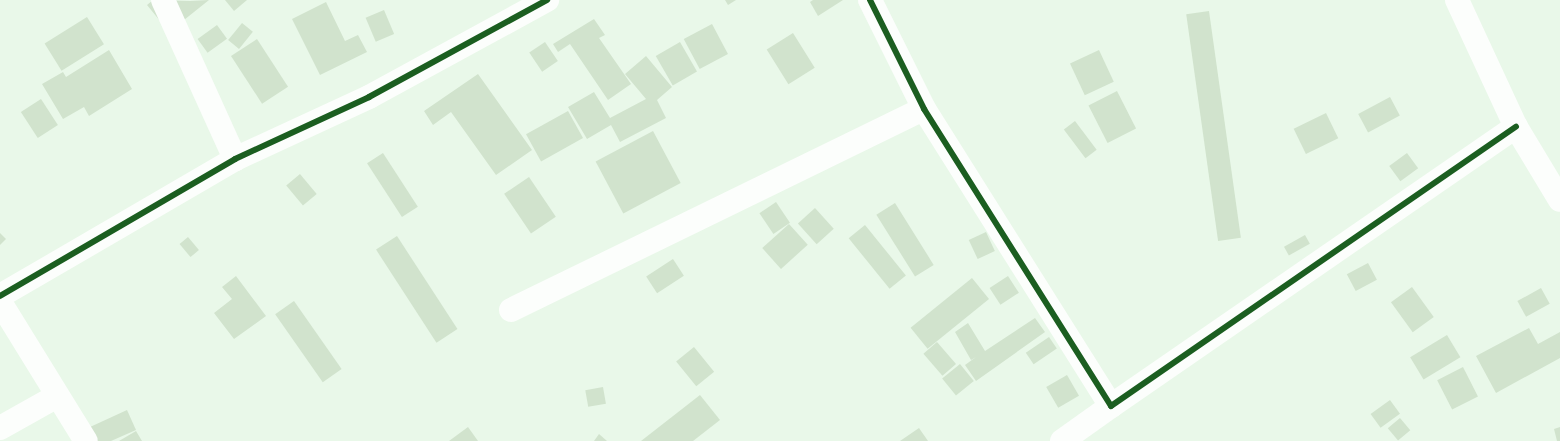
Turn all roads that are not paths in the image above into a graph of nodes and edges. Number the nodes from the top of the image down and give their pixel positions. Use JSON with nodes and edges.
{"nodes":[{"id":1,"x":164,"y":0,"type":"edge"},
{"id":2,"x":547,"y":0,"type":"edge"},
{"id":3,"x":870,"y":0,"type":"edge"},
{"id":4,"x":1457,"y":0,"type":"edge"},
{"id":5,"x":924,"y":109,"type":"junction"},
{"id":6,"x":1516,"y":127,"type":"junction"},
{"id":7,"x":235,"y":158,"type":"junction"},
{"id":8,"x":1560,"y":200,"type":"edge"},
{"id":9,"x":0,"y":296,"type":"edge"},
{"id":10,"x":0,"y":302,"type":"edge"},
{"id":11,"x":511,"y":310,"type":"dead end"},
{"id":12,"x":57,"y":396,"type":"junction"},
{"id":13,"x":1111,"y":406,"type":"junction"},
{"id":14,"x":0,"y":428,"type":"edge"},
{"id":15,"x":86,"y":441,"type":"edge"},
{"id":16,"x":1062,"y":441,"type":"edge"}],
"edges":[{"from":1,"to":7,"type":"street"},
{"from":2,"to":7,"type":"street"},
{"from":3,"to":5,"type":"street"},
{"from":4,"to":6,"type":"street"},
{"from":5,"to":11,"type":"street"},
{"from":5,"to":13,"type":"street"},
{"from":6,"to":8,"type":"street"},
{"from":6,"to":13,"type":"street"},
{"from":7,"to":9,"type":"street"},
{"from":10,"to":12,"type":"street"},
{"from":12,"to":14,"type":"street"},
{"from":12,"to":15,"type":"street"},
{"from":13,"to":16,"type":"street"}]}
